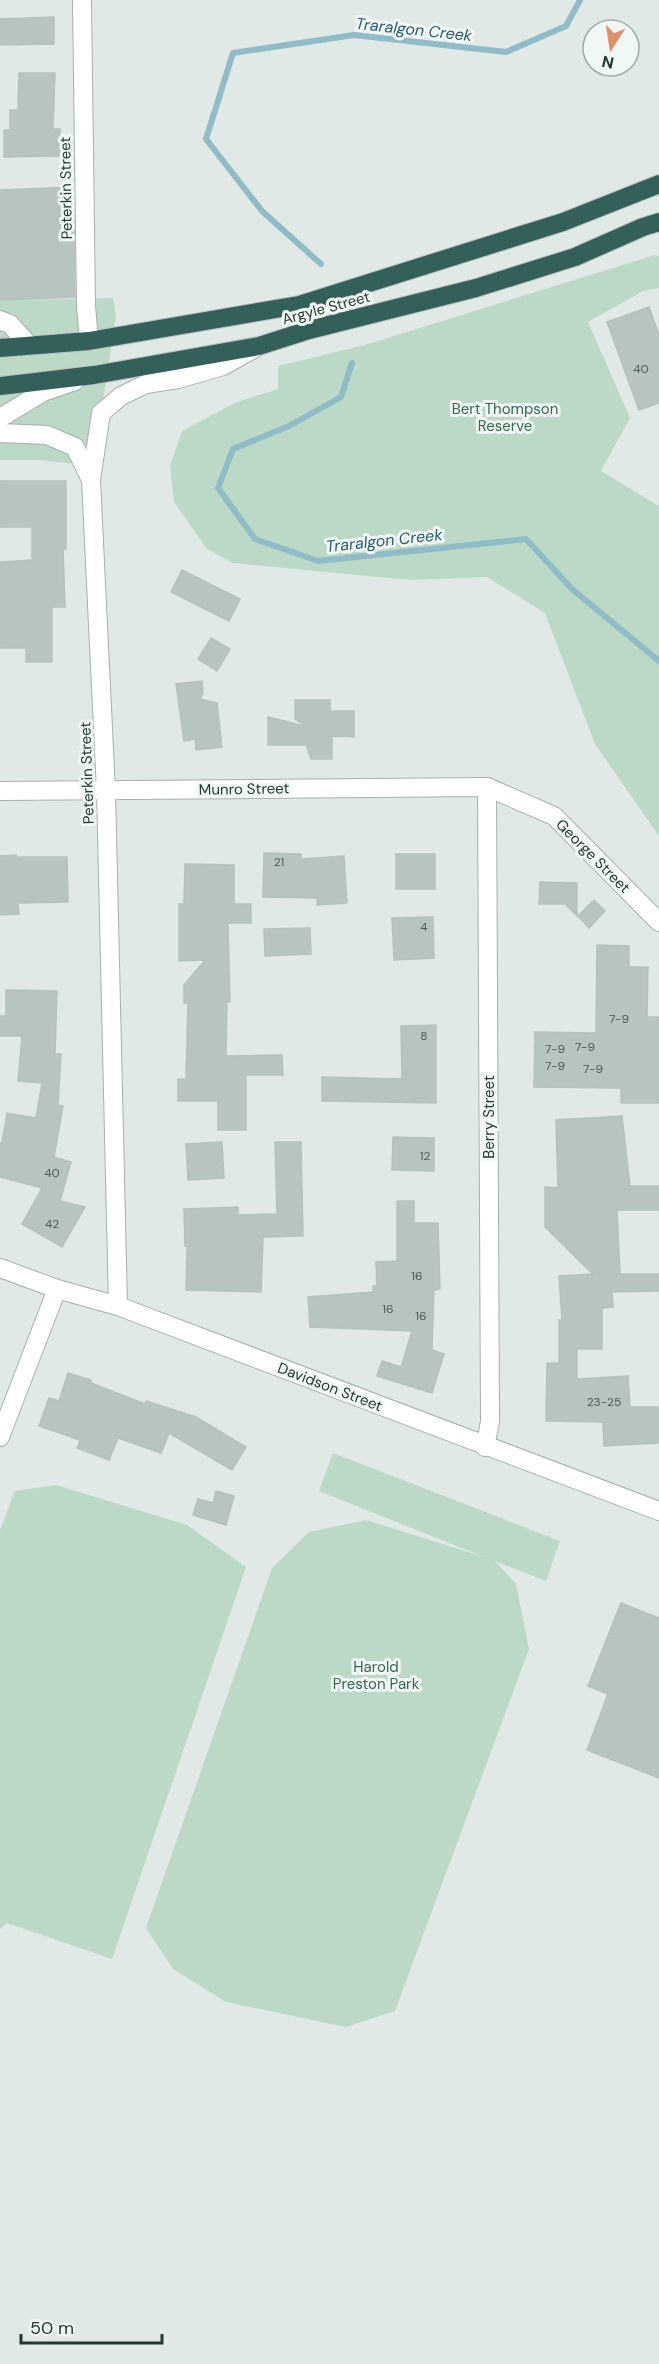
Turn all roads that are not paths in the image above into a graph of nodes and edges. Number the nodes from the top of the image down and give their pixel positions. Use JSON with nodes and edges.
{"nodes":[{"id":1,"x":82,"y":0,"type":"edge"},
{"id":2,"x":659,"y":184,"type":"edge"},
{"id":3,"x":659,"y":222,"type":"edge"},
{"id":4,"x":0,"y":320,"type":"edge"},
{"id":5,"x":89,"y":342,"type":"junction"},
{"id":6,"x":29,"y":345,"type":"junction"},
{"id":7,"x":259,"y":346,"type":"junction"},
{"id":8,"x":0,"y":348,"type":"edge"},
{"id":9,"x":93,"y":375,"type":"junction"},
{"id":10,"x":2,"y":382,"type":"edge"},
{"id":11,"x":6,"y":414,"type":"edge"},
{"id":12,"x":0,"y":433,"type":"edge"},
{"id":13,"x":90,"y":480,"type":"junction"},
{"id":14,"x":487,"y":787,"type":"junction"},
{"id":15,"x":0,"y":791,"type":"edge"},
{"id":16,"x":106,"y":791,"type":"junction"},
{"id":17,"x":659,"y":922,"type":"edge"},
{"id":18,"x":0,"y":1268,"type":"edge"},
{"id":19,"x":57,"y":1289,"type":"junction"},
{"id":20,"x":118,"y":1306,"type":"junction"},
{"id":21,"x":0,"y":1437,"type":"edge"},
{"id":22,"x":485,"y":1447,"type":"junction"},
{"id":23,"x":659,"y":1511,"type":"edge"}],
"edges":[{"from":1,"to":5,"type":"street","name":"Peterkin Street"},
{"from":2,"to":5,"type":"highway","name":"Argyle Street"},
{"from":3,"to":7,"type":"highway","name":"Argyle Street"},
{"from":4,"to":6,"type":"street"},
{"from":5,"to":6,"type":"highway","name":"Argyle Street"},
{"from":5,"to":9,"type":"highway","name":"Peterkin Street"},
{"from":6,"to":8,"type":"highway","name":"Argyle Street"},
{"from":7,"to":9,"type":"highway","name":"Argyle Street"},
{"from":7,"to":13,"type":"street","name":"Peterkin Street"},
{"from":9,"to":10,"type":"highway"},
{"from":9,"to":11,"type":"street","name":"Argyle Street"},
{"from":10,"to":11,"type":"street"},
{"from":12,"to":13,"type":"street"},
{"from":13,"to":16,"type":"street","name":"Peterkin Street"},
{"from":14,"to":16,"type":"street","name":"Munro Street"},
{"from":14,"to":17,"type":"street","name":"George Street"},
{"from":14,"to":22,"type":"street","name":"Berry Street"},
{"from":15,"to":16,"type":"street","name":"Munro Street"},
{"from":16,"to":20,"type":"street","name":"Peterkin Street"},
{"from":18,"to":19,"type":"street","name":"Davidson Street"},
{"from":19,"to":20,"type":"street","name":"Davidson Street"},
{"from":19,"to":21,"type":"street"},
{"from":20,"to":22,"type":"street","name":"Davidson Street"},
{"from":22,"to":23,"type":"street","name":"Davidson Street"}]}
